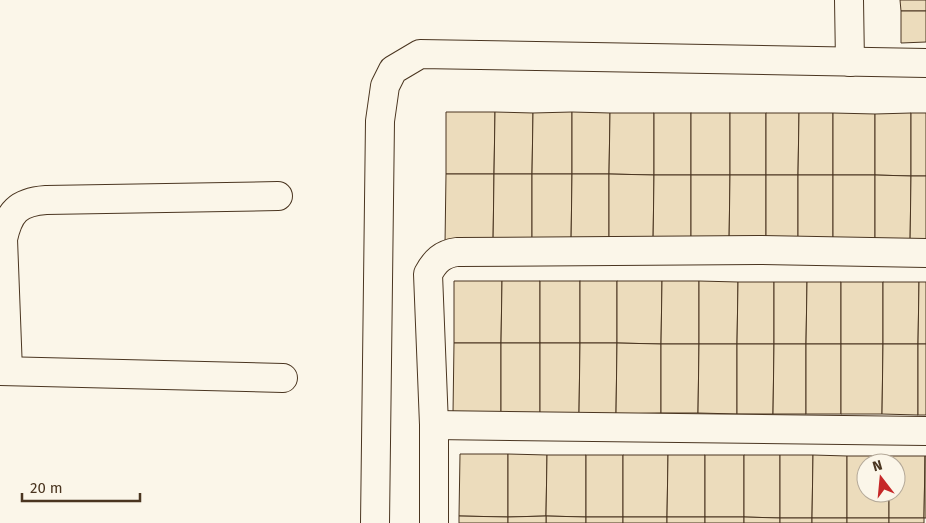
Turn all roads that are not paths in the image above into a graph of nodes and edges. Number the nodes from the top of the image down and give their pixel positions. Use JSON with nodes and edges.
{"nodes":[{"id":1,"x":849,"y":0,"type":"edge"},
{"id":2,"x":850,"y":62,"type":"junction"},
{"id":3,"x":926,"y":63,"type":"edge"},
{"id":4,"x":278,"y":196,"type":"dead end"},
{"id":5,"x":926,"y":253,"type":"edge"},
{"id":6,"x":4,"y":371,"type":"edge"},
{"id":7,"x":283,"y":378,"type":"dead end"},
{"id":8,"x":434,"y":425,"type":"junction"},
{"id":9,"x":926,"y":431,"type":"edge"},
{"id":10,"x":375,"y":523,"type":"edge"},
{"id":11,"x":434,"y":523,"type":"edge"}],
"edges":[{"from":1,"to":2,"type":"street"},
{"from":2,"to":3,"type":"street"},
{"from":2,"to":10,"type":"street"},
{"from":4,"to":6,"type":"street"},
{"from":5,"to":8,"type":"street"},
{"from":6,"to":7,"type":"street"},
{"from":8,"to":9,"type":"street"},
{"from":8,"to":11,"type":"street"}]}
